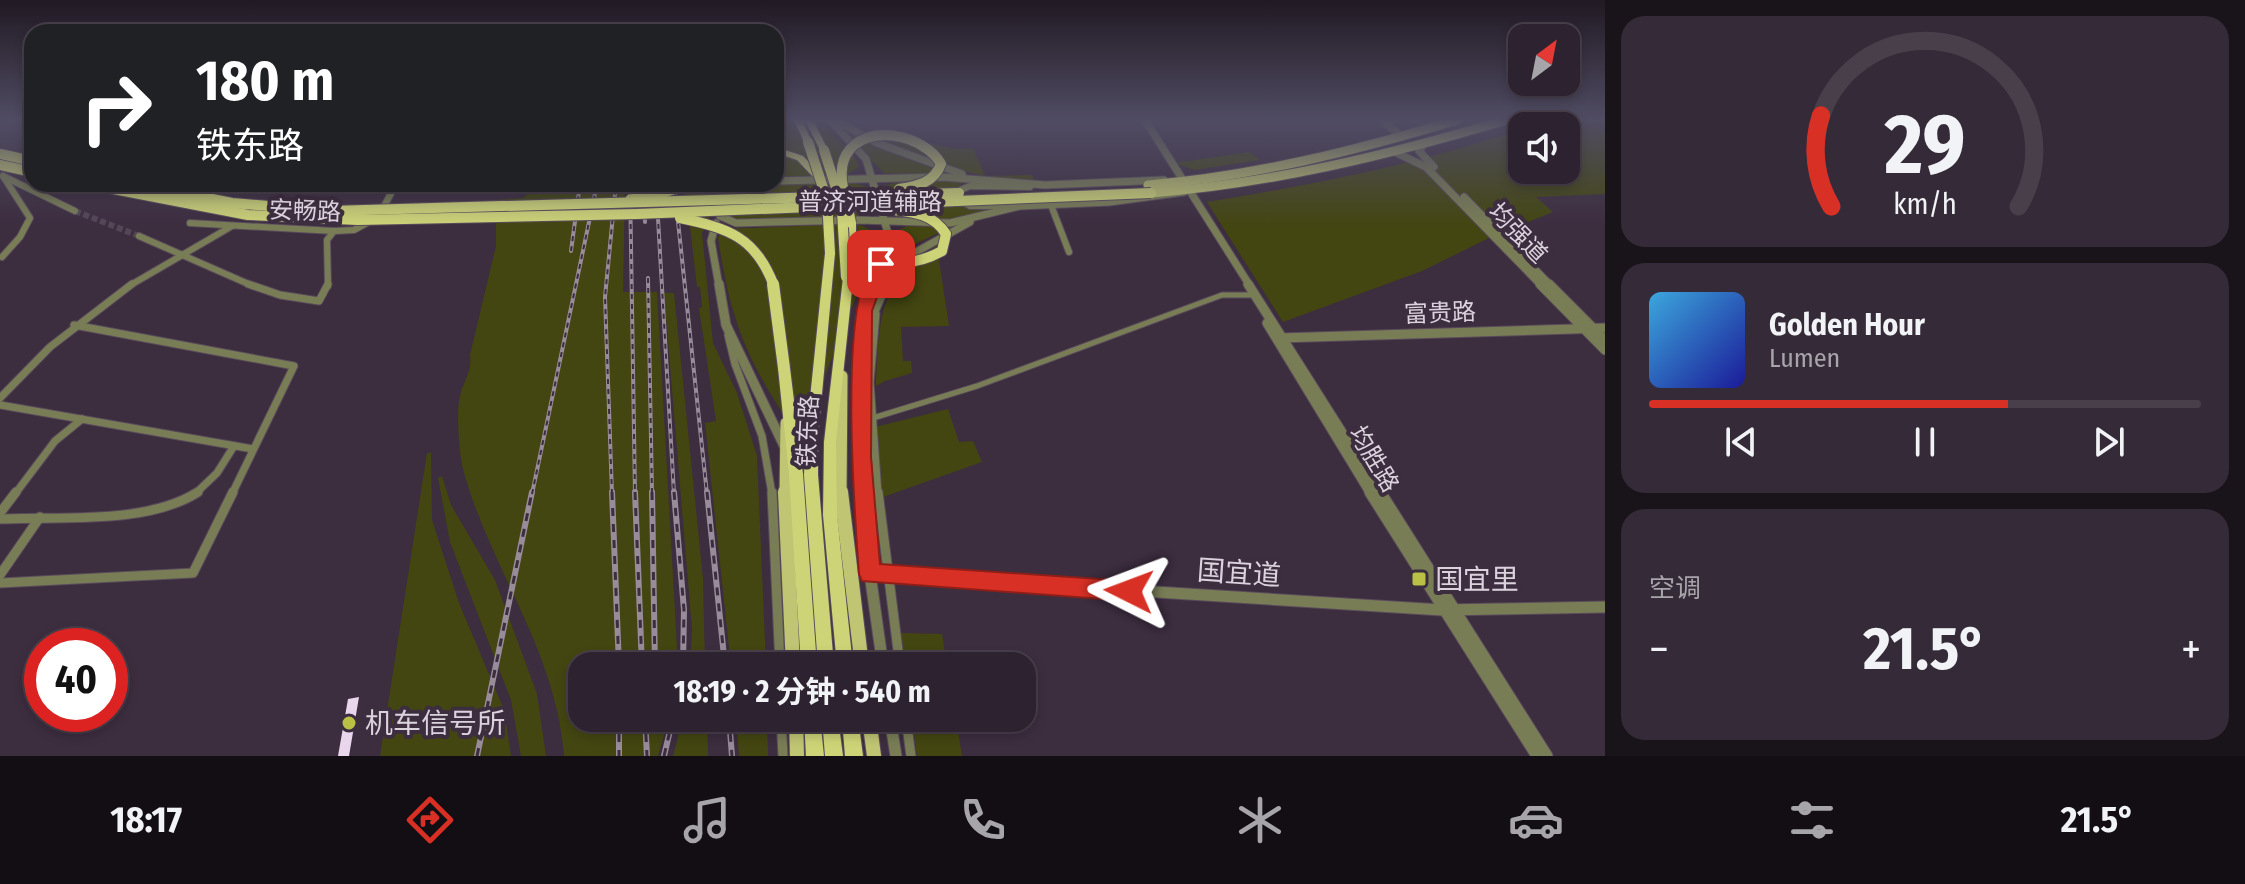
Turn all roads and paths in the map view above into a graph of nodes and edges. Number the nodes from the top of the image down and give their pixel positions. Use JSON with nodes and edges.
{"nodes":[{"id":1,"x":791,"y":155,"type":"edge"},
{"id":2,"x":814,"y":155,"type":"edge"},
{"id":3,"x":826,"y":155,"type":"edge"},
{"id":4,"x":828,"y":155,"type":"edge"},
{"id":5,"x":846,"y":155,"type":"edge"},
{"id":6,"x":863,"y":155,"type":"edge"},
{"id":7,"x":913,"y":155,"type":"edge"},
{"id":8,"x":937,"y":155,"type":"edge"},
{"id":9,"x":1165,"y":155,"type":"edge"},
{"id":10,"x":1325,"y":155,"type":"edge"},
{"id":11,"x":1388,"y":155,"type":"edge"},
{"id":12,"x":1402,"y":155,"type":"edge"},
{"id":13,"x":1422,"y":155,"type":"edge"},
{"id":14,"x":24,"y":162,"type":"edge"},
{"id":15,"x":0,"y":165,"type":"edge"},
{"id":16,"x":24,"y":170,"type":"edge"},
{"id":17,"x":2,"y":176,"type":"edge"},
{"id":18,"x":820,"y":179,"type":"junction"},
{"id":19,"x":874,"y":179,"type":"junction"},
{"id":20,"x":784,"y":181,"type":"edge"},
{"id":21,"x":989,"y":181,"type":"junction"},
{"id":22,"x":24,"y":182,"type":"joint"},
{"id":23,"x":843,"y":183,"type":"junction"},
{"id":24,"x":1045,"y":185,"type":"junction"},
{"id":25,"x":1185,"y":186,"type":"junction"},
{"id":26,"x":8,"y":187,"type":"junction"},
{"id":27,"x":1149,"y":189,"type":"joint"},
{"id":28,"x":36,"y":192,"type":"edge"},
{"id":29,"x":126,"y":192,"type":"edge"},
{"id":30,"x":177,"y":192,"type":"edge"},
{"id":31,"x":199,"y":192,"type":"edge"},
{"id":32,"x":391,"y":192,"type":"edge"},
{"id":33,"x":667,"y":192,"type":"edge"},
{"id":34,"x":720,"y":192,"type":"edge"},
{"id":35,"x":752,"y":192,"type":"edge"},
{"id":36,"x":809,"y":197,"type":"junction"},
{"id":37,"x":230,"y":199,"type":"dead end"},
{"id":38,"x":859,"y":201,"type":"junction"},
{"id":39,"x":588,"y":205,"type":"junction"},
{"id":40,"x":1051,"y":205,"type":"junction"},
{"id":41,"x":1020,"y":206,"type":"junction"},
{"id":42,"x":75,"y":211,"type":"tunnel mouth"},
{"id":43,"x":637,"y":214,"type":"junction"},
{"id":44,"x":720,"y":216,"type":"junction"},
{"id":45,"x":984,"y":216,"type":"junction"},
{"id":46,"x":886,"y":220,"type":"junction"},
{"id":47,"x":190,"y":223,"type":"dead end"},
{"id":48,"x":851,"y":223,"type":"junction"},
{"id":49,"x":232,"y":226,"type":"junction"},
{"id":50,"x":334,"y":231,"type":"junction"},
{"id":51,"x":139,"y":236,"type":"tunnel mouth"},
{"id":52,"x":1069,"y":252,"type":"dead end"},
{"id":53,"x":184,"y":254,"type":"junction"},
{"id":54,"x":1,"y":258,"type":"edge"},
{"id":55,"x":846,"y":277,"type":"junction"},
{"id":56,"x":880,"y":292,"type":"junction"},
{"id":57,"x":1250,"y":295,"type":"junction"},
{"id":58,"x":74,"y":325,"type":"junction"},
{"id":59,"x":726,"y":325,"type":"junction"},
{"id":60,"x":1605,"y":328,"type":"edge"},
{"id":61,"x":1589,"y":329,"type":"junction"},
{"id":62,"x":841,"y":337,"type":"junction"},
{"id":63,"x":1280,"y":338,"type":"junction"},
{"id":64,"x":862,"y":340,"type":"junction"},
{"id":65,"x":1605,"y":340,"type":"edge"},
{"id":66,"x":1605,"y":350,"type":"edge"},
{"id":67,"x":0,"y":398,"type":"edge"},
{"id":68,"x":786,"y":404,"type":"junction"},
{"id":69,"x":0,"y":405,"type":"edge"},
{"id":70,"x":872,"y":418,"type":"junction"},
{"id":71,"x":82,"y":419,"type":"junction"},
{"id":72,"x":234,"y":446,"type":"junction"},
{"id":73,"x":253,"y":449,"type":"junction"},
{"id":74,"x":785,"y":449,"type":"junction"},
{"id":75,"x":796,"y":474,"type":"junction"},
{"id":76,"x":0,"y":516,"type":"edge"},
{"id":77,"x":40,"y":517,"type":"junction"},
{"id":78,"x":887,"y":573,"type":"junction"},
{"id":79,"x":870,"y":574,"type":"junction"},
{"id":80,"x":0,"y":575,"type":"edge"},
{"id":81,"x":0,"y":583,"type":"edge"},
{"id":82,"x":1605,"y":607,"type":"edge"},
{"id":83,"x":1447,"y":610,"type":"junction"},
{"id":84,"x":779,"y":652,"type":"edge"},
{"id":85,"x":792,"y":652,"type":"edge"},
{"id":86,"x":808,"y":652,"type":"edge"},
{"id":87,"x":825,"y":652,"type":"edge"},
{"id":88,"x":844,"y":652,"type":"edge"},
{"id":89,"x":860,"y":652,"type":"edge"},
{"id":90,"x":881,"y":652,"type":"edge"},
{"id":91,"x":898,"y":652,"type":"edge"},
{"id":92,"x":782,"y":732,"type":"edge"},
{"id":93,"x":796,"y":732,"type":"edge"},
{"id":94,"x":813,"y":732,"type":"edge"},
{"id":95,"x":831,"y":732,"type":"edge"},
{"id":96,"x":851,"y":732,"type":"edge"},
{"id":97,"x":871,"y":732,"type":"edge"},
{"id":98,"x":892,"y":732,"type":"edge"},
{"id":99,"x":908,"y":732,"type":"edge"},
{"id":100,"x":783,"y":756,"type":"edge"},
{"id":101,"x":797,"y":756,"type":"edge"},
{"id":102,"x":815,"y":756,"type":"edge"},
{"id":103,"x":834,"y":756,"type":"edge"},
{"id":104,"x":854,"y":756,"type":"edge"},
{"id":105,"x":874,"y":756,"type":"edge"},
{"id":106,"x":896,"y":756,"type":"edge"},
{"id":107,"x":911,"y":756,"type":"edge"},
{"id":108,"x":1537,"y":756,"type":"edge"},
{"id":109,"x":1547,"y":756,"type":"edge"}],
"edges":[{"from":1,"to":18,"type":"highway"},
{"from":2,"to":18,"type":"highway","name":"铁东路","bridge":true},
{"from":3,"to":55,"type":"highway","name":"铁东路","bridge":true},
{"from":4,"to":23,"type":"highway","bridge":true},
{"from":5,"to":23,"type":"highway","bridge":true},
{"from":6,"to":19,"type":"street"},
{"from":7,"to":21,"type":"street"},
{"from":8,"to":38,"type":"highway","bridge":true},
{"from":9,"to":25,"type":"street"},
{"from":10,"to":25,"type":"main road"},
{"from":11,"to":25,"type":"main road"},
{"from":12,"to":61,"type":"street","name":"均强道"},
{"from":13,"to":61,"type":"street","name":"均强道"},
{"from":14,"to":17,"type":"street"},
{"from":15,"to":16,"type":"highway","bridge":true},
{"from":17,"to":22,"type":"street"},
{"from":17,"to":26,"type":"street"},
{"from":18,"to":87,"type":"highway","name":"铁东路","bridge":true},
{"from":19,"to":20,"type":"street","name":"普济河道辅路"},
{"from":19,"to":21,"type":"street","name":"普济河道辅路"},
{"from":19,"to":46,"type":"street"},
{"from":21,"to":24,"type":"street","name":"普济河道辅路"},
{"from":22,"to":26,"type":"street"},
{"from":23,"to":48,"type":"highway","bridge":true},
{"from":24,"to":25,"type":"street","name":"普济河道辅路"},
{"from":24,"to":41,"type":"street","name":"普济河道辅路"},
{"from":25,"to":27,"type":"main road"},
{"from":25,"to":40,"type":"street","name":"普济河道辅路"},
{"from":25,"to":57,"type":"street","name":"均胜路"},
{"from":25,"to":63,"type":"street","name":"均胜路"},
{"from":26,"to":54,"type":"street"},
{"from":27,"to":38,"type":"highway","bridge":true},
{"from":28,"to":42,"type":"street"},
{"from":29,"to":43,"type":"highway","bridge":true},
{"from":30,"to":39,"type":"highway","bridge":true},
{"from":31,"to":37,"type":"street"},
{"from":32,"to":50,"type":"street","name":"安畅路"},
{"from":33,"to":39,"type":"main road","bridge":true},
{"from":34,"to":44,"type":"street","name":"铁东路"},
{"from":35,"to":36,"type":"highway","bridge":true},
{"from":36,"to":38,"type":"highway","bridge":true},
{"from":36,"to":39,"type":"highway","bridge":true},
{"from":38,"to":43,"type":"highway","bridge":true},
{"from":38,"to":48,"type":"highway","bridge":true},
{"from":40,"to":41,"type":"street","name":"普济河道辅路"},
{"from":40,"to":52,"type":"street"},
{"from":41,"to":45,"type":"street","name":"普济河道辅路"},
{"from":43,"to":68,"type":"highway","bridge":true},
{"from":44,"to":46,"type":"street","name":"普济河道辅路"},
{"from":44,"to":59,"type":"street","name":"铁东路"},
{"from":45,"to":46,"type":"street","name":"普济河道辅路"},
{"from":45,"to":56,"type":"street"},
{"from":46,"to":64,"type":"street"},
{"from":47,"to":49,"type":"street","name":"安畅路"},
{"from":48,"to":55,"type":"highway","bridge":true},
{"from":49,"to":50,"type":"street","name":"安畅路"},
{"from":49,"to":53,"type":"street"},
{"from":50,"to":53,"type":"street"},
{"from":51,"to":53,"type":"street"},
{"from":53,"to":58,"type":"street"},
{"from":55,"to":62,"type":"highway","name":"铁东路"},
{"from":56,"to":64,"type":"street"},
{"from":56,"to":70,"type":"street"},
{"from":57,"to":63,"type":"street","name":"均胜路"},
{"from":57,"to":70,"type":"street"},
{"from":58,"to":67,"type":"street"},
{"from":58,"to":73,"type":"street"},
{"from":59,"to":74,"type":"street","name":"铁东路"},
{"from":59,"to":84,"type":"street"},
{"from":60,"to":61,"type":"street","name":"富贵路"},
{"from":61,"to":63,"type":"street","name":"富贵路"},
{"from":61,"to":65,"type":"street","name":"均强道"},
{"from":61,"to":66,"type":"street","name":"均强道"},
{"from":62,"to":88,"type":"highway","name":"铁东路"},
{"from":62,"to":89,"type":"main road"},
{"from":63,"to":83,"type":"street","name":"均胜路"},
{"from":64,"to":79,"type":"street"},
{"from":68,"to":74,"type":"main road","name":"铁东路"},
{"from":68,"to":75,"type":"highway"},
{"from":69,"to":71,"type":"street"},
{"from":70,"to":78,"type":"street"},
{"from":71,"to":72,"type":"street"},
{"from":71,"to":76,"type":"street"},
{"from":72,"to":73,"type":"street"},
{"from":72,"to":77,"type":"street"},
{"from":73,"to":81,"type":"street"},
{"from":74,"to":75,"type":"street","name":"铁东路"},
{"from":74,"to":85,"type":"main road","name":"铁东路"},
{"from":75,"to":86,"type":"highway"},
{"from":76,"to":77,"type":"street"},
{"from":77,"to":80,"type":"street"},
{"from":78,"to":79,"type":"street","name":"国宜道"},
{"from":78,"to":83,"type":"street","name":"国宜道"},
{"from":78,"to":91,"type":"street"},
{"from":79,"to":90,"type":"street"},
{"from":82,"to":83,"type":"street","name":"国宜道"},
{"from":83,"to":108,"type":"street","name":"均胜路"},
{"from":83,"to":109,"type":"street","name":"均胜路"},
{"from":92,"to":100,"type":"street"},
{"from":93,"to":101,"type":"main road"},
{"from":94,"to":102,"type":"highway"},
{"from":95,"to":103,"type":"highway"},
{"from":96,"to":104,"type":"highway"},
{"from":97,"to":105,"type":"main road"},
{"from":98,"to":106,"type":"street"},
{"from":99,"to":107,"type":"street"}]}
